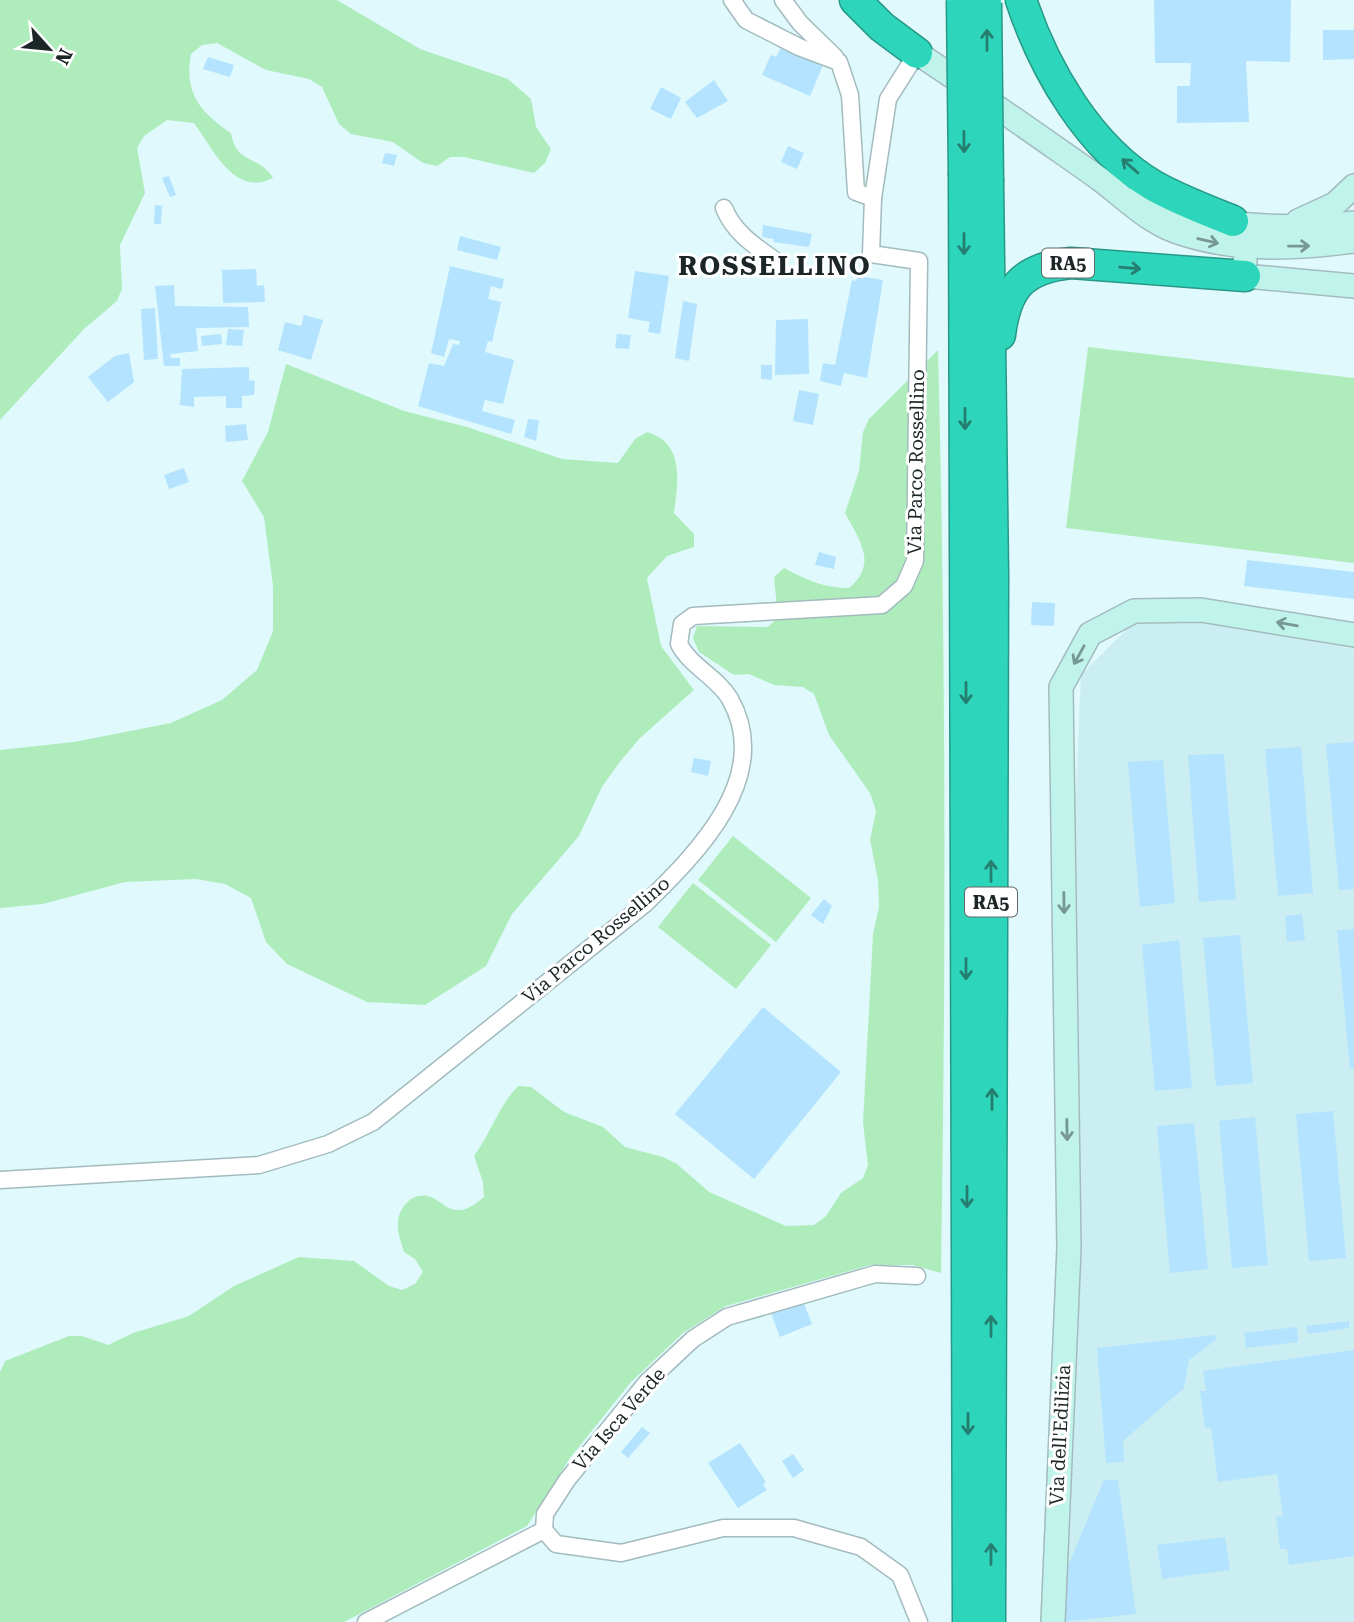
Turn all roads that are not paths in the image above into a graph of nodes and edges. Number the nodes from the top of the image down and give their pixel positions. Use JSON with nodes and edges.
{"nodes":[{"id":1,"x":732,"y":0,"type":"edge"},
{"id":2,"x":783,"y":0,"type":"edge"},
{"id":3,"x":855,"y":0,"type":"edge"},
{"id":4,"x":1021,"y":0,"type":"edge"},
{"id":5,"x":978,"y":1,"type":"edge"},
{"id":6,"x":917,"y":53,"type":"junction"},
{"id":7,"x":839,"y":62,"type":"junction"},
{"id":8,"x":976,"y":179,"type":"junction"},
{"id":9,"x":1354,"y":186,"type":"edge"},
{"id":10,"x":873,"y":198,"type":"junction"},
{"id":11,"x":724,"y":208,"type":"dead end"},
{"id":12,"x":1354,"y":223,"type":"edge"},
{"id":13,"x":1271,"y":224,"type":"junction"},
{"id":14,"x":1354,"y":241,"type":"edge"},
{"id":15,"x":1241,"y":248,"type":"junction"},
{"id":16,"x":776,"y":261,"type":"dead end"},
{"id":17,"x":1354,"y":286,"type":"edge"},
{"id":18,"x":991,"y":401,"type":"junction"},
{"id":19,"x":1354,"y":635,"type":"edge"},
{"id":20,"x":0,"y":1180,"type":"edge"},
{"id":21,"x":917,"y":1276,"type":"dead end"},
{"id":22,"x":544,"y":1530,"type":"junction"},
{"id":23,"x":366,"y":1622,"type":"edge"},
{"id":24,"x":919,"y":1622,"type":"edge"},
{"id":25,"x":968,"y":1622,"type":"edge"},
{"id":26,"x":990,"y":1622,"type":"edge"},
{"id":27,"x":1053,"y":1622,"type":"edge"}],
"edges":[{"from":1,"to":7,"type":"street"},
{"from":2,"to":7,"type":"street"},
{"from":3,"to":6,"type":"highway"},
{"from":15,"to":4,"type":"highway","one_way":true},
{"from":5,"to":8,"type":"highway","number":"RA5","bridge":true},
{"from":6,"to":10,"type":"street"},
{"from":6,"to":15,"type":"street"},
{"from":7,"to":10,"type":"street"},
{"from":8,"to":18,"type":"highway","number":"RA5"},
{"from":8,"to":25,"type":"highway","number":"RA5","one_way":true},
{"from":9,"to":13,"type":"street"},
{"from":10,"to":20,"type":"street","name":"Via Parco Rossellino"},
{"from":11,"to":16,"type":"street"},
{"from":12,"to":13,"type":"street"},
{"from":13,"to":15,"type":"street"},
{"from":15,"to":14,"type":"street","one_way":true},
{"from":15,"to":17,"type":"street"},
{"from":18,"to":15,"type":"highway","number":"RA5","one_way":true},
{"from":26,"to":18,"type":"highway","number":"RA5","one_way":true},
{"from":19,"to":27,"type":"street","name":"Via dell'Edilizia","one_way":true},
{"from":21,"to":22,"type":"street","name":"Via Isca Verde"},
{"from":22,"to":23,"type":"street"},
{"from":22,"to":24,"type":"street"}]}
